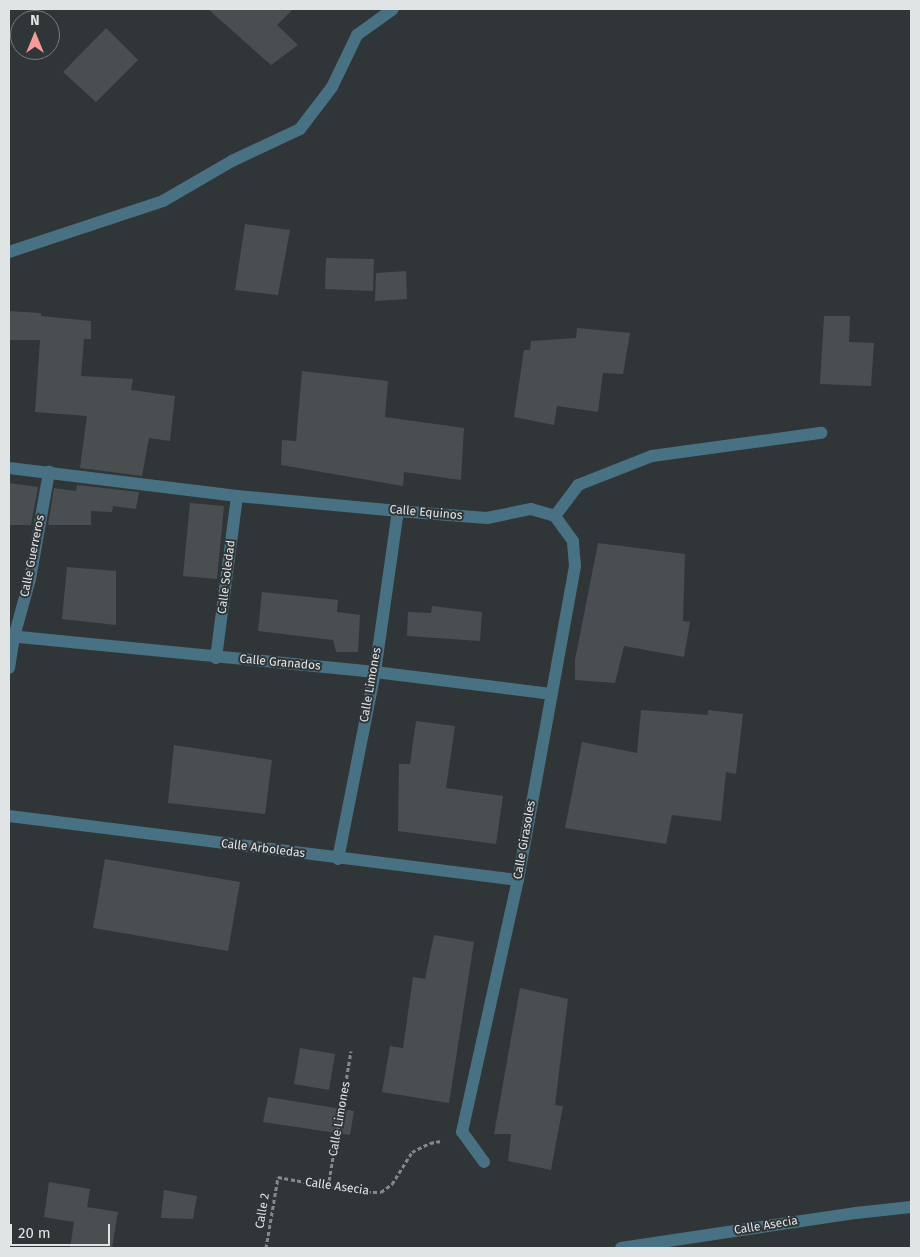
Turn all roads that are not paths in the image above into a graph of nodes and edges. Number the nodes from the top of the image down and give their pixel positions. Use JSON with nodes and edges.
{"nodes":[{"id":1,"x":393,"y":9,"type":"edge"},
{"id":2,"x":9,"y":252,"type":"edge"},
{"id":3,"x":821,"y":432,"type":"dead end"},
{"id":4,"x":9,"y":468,"type":"edge"},
{"id":5,"x":49,"y":472,"type":"junction"},
{"id":6,"x":237,"y":496,"type":"junction"},
{"id":7,"x":398,"y":511,"type":"junction"},
{"id":8,"x":555,"y":516,"type":"junction"},
{"id":9,"x":11,"y":637,"type":"edge"},
{"id":10,"x":216,"y":658,"type":"junction"},
{"id":11,"x":9,"y":668,"type":"edge"},
{"id":12,"x":375,"y":672,"type":"junction"},
{"id":13,"x":551,"y":694,"type":"junction"},
{"id":14,"x":9,"y":816,"type":"edge"},
{"id":15,"x":338,"y":859,"type":"junction"},
{"id":16,"x":518,"y":880,"type":"junction"},
{"id":17,"x":484,"y":1162,"type":"dead end"},
{"id":18,"x":911,"y":1206,"type":"edge"},
{"id":19,"x":621,"y":1248,"type":"edge"}],
"edges":[{"from":1,"to":2,"type":"street"},
{"from":3,"to":8,"type":"street"},
{"from":4,"to":5,"type":"street","name":"Calle Equinos"},
{"from":5,"to":6,"type":"street","name":"Calle Equinos"},
{"from":5,"to":9,"type":"street","name":"Calle Guerreros"},
{"from":6,"to":7,"type":"street","name":"Calle Equinos"},
{"from":6,"to":10,"type":"street","name":"Calle Soledad"},
{"from":7,"to":8,"type":"street","name":"Calle Equinos"},
{"from":7,"to":12,"type":"street","name":"Calle Limones"},
{"from":8,"to":13,"type":"street","name":"Calle Girasoles"},
{"from":9,"to":10,"type":"street","name":"Calle Granados"},
{"from":9,"to":11,"type":"street","name":"Calle Guerreros"},
{"from":10,"to":12,"type":"street","name":"Calle Granados"},
{"from":12,"to":13,"type":"street","name":"Calle Granados"},
{"from":12,"to":15,"type":"street","name":"Calle Limones"},
{"from":13,"to":16,"type":"street","name":"Calle Girasoles"},
{"from":14,"to":15,"type":"street","name":"Calle Arboledas"},
{"from":15,"to":16,"type":"street","name":"Calle Arboledas"},
{"from":16,"to":17,"type":"street","name":"Calle Girasoles"},
{"from":18,"to":19,"type":"street","name":"Calle Asecia"}]}
